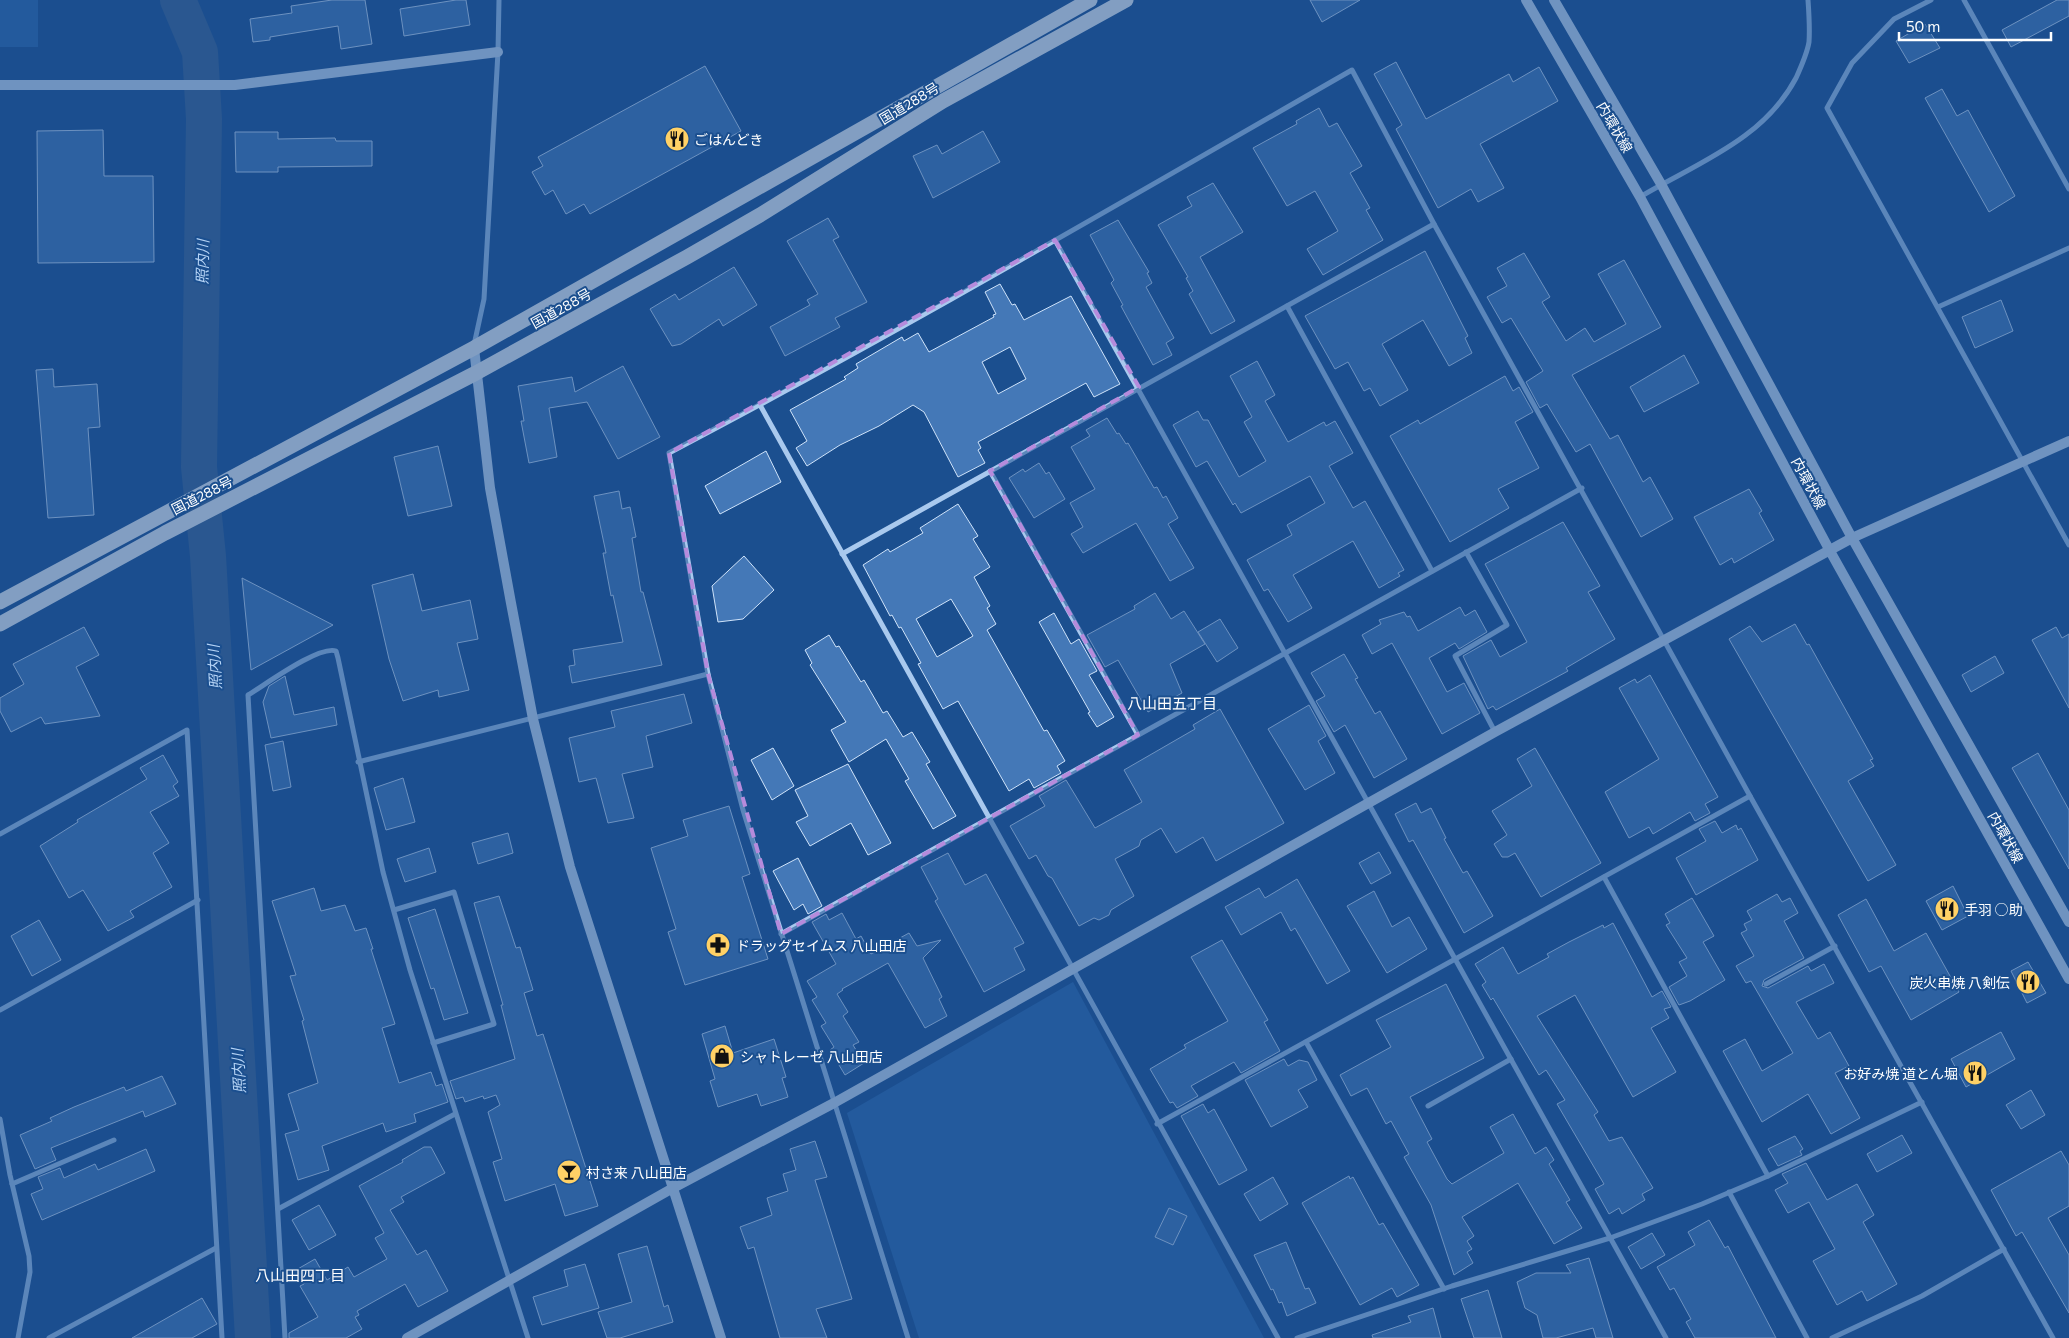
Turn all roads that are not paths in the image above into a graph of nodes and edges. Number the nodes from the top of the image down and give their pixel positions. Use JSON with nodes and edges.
{"nodes":[{"id":1,"x":499,"y":0,"type":"edge"},
{"id":2,"x":1090,"y":0,"type":"edge"},
{"id":3,"x":1126,"y":0,"type":"edge"},
{"id":4,"x":1526,"y":0,"type":"edge"},
{"id":5,"x":1554,"y":0,"type":"edge"},
{"id":6,"x":1808,"y":0,"type":"edge"},
{"id":7,"x":1931,"y":0,"type":"edge"},
{"id":8,"x":1964,"y":0,"type":"edge"},
{"id":9,"x":498,"y":52,"type":"junction"},
{"id":10,"x":0,"y":85,"type":"edge"},
{"id":11,"x":1661,"y":184,"type":"junction"},
{"id":12,"x":2069,"y":189,"type":"edge"},
{"id":13,"x":1640,"y":197,"type":"junction"},
{"id":14,"x":1434,"y":224,"type":"junction"},
{"id":15,"x":1055,"y":240,"type":"junction"},
{"id":16,"x":2069,"y":248,"type":"edge"},
{"id":17,"x":1287,"y":306,"type":"junction"},
{"id":18,"x":1938,"y":306,"type":"junction"},
{"id":19,"x":474,"y":348,"type":"junction"},
{"id":20,"x":476,"y":373,"type":"junction"},
{"id":21,"x":1138,"y":387,"type":"junction"},
{"id":22,"x":760,"y":405,"type":"junction"},
{"id":23,"x":2069,"y":441,"type":"edge"},
{"id":24,"x":2023,"y":462,"type":"junction"},
{"id":25,"x":990,"y":471,"type":"junction"},
{"id":26,"x":1582,"y":488,"type":"junction"},
{"id":27,"x":1852,"y":538,"type":"junction"},
{"id":28,"x":2069,"y":545,"type":"edge"},
{"id":29,"x":1830,"y":551,"type":"junction"},
{"id":30,"x":1466,"y":552,"type":"junction"},
{"id":31,"x":842,"y":554,"type":"junction"},
{"id":32,"x":1432,"y":571,"type":"junction"},
{"id":33,"x":0,"y":602,"type":"edge"},
{"id":34,"x":0,"y":624,"type":"edge"},
{"id":35,"x":1665,"y":640,"type":"junction"},
{"id":36,"x":1285,"y":652,"type":"junction"},
{"id":37,"x":708,"y":674,"type":"junction"},
{"id":38,"x":533,"y":719,"type":"junction"},
{"id":39,"x":1495,"y":732,"type":"junction"},
{"id":40,"x":1138,"y":734,"type":"junction"},
{"id":41,"x":358,"y":762,"type":"junction"},
{"id":42,"x":1750,"y":796,"type":"junction"},
{"id":43,"x":1370,"y":803,"type":"junction"},
{"id":44,"x":990,"y":818,"type":"junction"},
{"id":45,"x":0,"y":834,"type":"edge"},
{"id":46,"x":1604,"y":877,"type":"junction"},
{"id":47,"x":198,"y":900,"type":"junction"},
{"id":48,"x":394,"y":910,"type":"junction"},
{"id":49,"x":2069,"y":922,"type":"edge"},
{"id":50,"x":781,"y":934,"type":"junction"},
{"id":51,"x":1834,"y":946,"type":"junction"},
{"id":52,"x":1456,"y":959,"type":"junction"},
{"id":53,"x":1074,"y":967,"type":"junction"},
{"id":54,"x":2069,"y":979,"type":"edge"},
{"id":55,"x":1766,"y":984,"type":"dead end"},
{"id":56,"x":0,"y":1010,"type":"edge"},
{"id":57,"x":433,"y":1042,"type":"junction"},
{"id":58,"x":1306,"y":1042,"type":"junction"},
{"id":59,"x":1511,"y":1059,"type":"junction"},
{"id":60,"x":1922,"y":1102,"type":"junction"},
{"id":61,"x":834,"y":1103,"type":"junction"},
{"id":62,"x":1428,"y":1106,"type":"dead end"},
{"id":63,"x":455,"y":1114,"type":"junction"},
{"id":64,"x":0,"y":1119,"type":"edge"},
{"id":65,"x":1157,"y":1124,"type":"junction"},
{"id":66,"x":114,"y":1140,"type":"dead end"},
{"id":67,"x":1768,"y":1176,"type":"junction"},
{"id":68,"x":12,"y":1184,"type":"junction"},
{"id":69,"x":673,"y":1188,"type":"junction"},
{"id":70,"x":1728,"y":1192,"type":"junction"},
{"id":71,"x":278,"y":1209,"type":"junction"},
{"id":72,"x":1610,"y":1238,"type":"junction"},
{"id":73,"x":216,"y":1248,"type":"junction"},
{"id":74,"x":2004,"y":1249,"type":"junction"},
{"id":75,"x":510,"y":1280,"type":"junction"},
{"id":76,"x":1444,"y":1289,"type":"junction"},
{"id":77,"x":18,"y":1338,"type":"edge"},
{"id":78,"x":49,"y":1338,"type":"edge"},
{"id":79,"x":222,"y":1338,"type":"edge"},
{"id":80,"x":285,"y":1338,"type":"edge"},
{"id":81,"x":407,"y":1338,"type":"edge"},
{"id":82,"x":528,"y":1338,"type":"edge"},
{"id":83,"x":721,"y":1338,"type":"edge"},
{"id":84,"x":908,"y":1338,"type":"edge"},
{"id":85,"x":1278,"y":1338,"type":"edge"},
{"id":86,"x":1298,"y":1338,"type":"edge"},
{"id":87,"x":1666,"y":1338,"type":"edge"},
{"id":88,"x":1807,"y":1338,"type":"edge"},
{"id":89,"x":1832,"y":1338,"type":"edge"},
{"id":90,"x":2053,"y":1338,"type":"edge"}],
"edges":[{"from":1,"to":9,"type":"street"},
{"from":2,"to":19,"type":"highway","name":"国道288号"},
{"from":3,"to":20,"type":"highway","name":"国道288号"},
{"from":4,"to":13,"type":"street","name":"内環状線"},
{"from":5,"to":11,"type":"street"},
{"from":6,"to":11,"type":"street"},
{"from":7,"to":18,"type":"street"},
{"from":8,"to":12,"type":"street"},
{"from":9,"to":10,"type":"street"},
{"from":9,"to":19,"type":"street"},
{"from":11,"to":13,"type":"street"},
{"from":11,"to":27,"type":"street"},
{"from":13,"to":29,"type":"street","name":"内環状線"},
{"from":14,"to":15,"type":"street"},
{"from":14,"to":17,"type":"street"},
{"from":14,"to":26,"type":"street"},
{"from":15,"to":21,"type":"street"},
{"from":15,"to":22,"type":"street"},
{"from":16,"to":18,"type":"street"},
{"from":17,"to":21,"type":"street"},
{"from":17,"to":32,"type":"street"},
{"from":18,"to":24,"type":"street"},
{"from":19,"to":20,"type":"street"},
{"from":19,"to":33,"type":"highway","name":"国道288号"},
{"from":20,"to":34,"type":"highway","name":"国道288号"},
{"from":20,"to":38,"type":"street"},
{"from":21,"to":25,"type":"street"},
{"from":21,"to":36,"type":"street"},
{"from":22,"to":31,"type":"street"},
{"from":22,"to":37,"type":"street"},
{"from":23,"to":24,"type":"street"},
{"from":24,"to":27,"type":"street"},
{"from":24,"to":28,"type":"street"},
{"from":25,"to":31,"type":"street"},
{"from":25,"to":40,"type":"street"},
{"from":26,"to":30,"type":"street"},
{"from":26,"to":35,"type":"street"},
{"from":27,"to":29,"type":"street"},
{"from":27,"to":49,"type":"street"},
{"from":29,"to":35,"type":"street"},
{"from":29,"to":54,"type":"street","name":"内環状線"},
{"from":30,"to":32,"type":"street"},
{"from":30,"to":39,"type":"street"},
{"from":31,"to":44,"type":"street"},
{"from":32,"to":36,"type":"street"},
{"from":35,"to":39,"type":"street"},
{"from":35,"to":42,"type":"street"},
{"from":36,"to":40,"type":"street"},
{"from":36,"to":43,"type":"street"},
{"from":37,"to":38,"type":"street"},
{"from":37,"to":50,"type":"street"},
{"from":38,"to":41,"type":"street"},
{"from":38,"to":69,"type":"street"},
{"from":39,"to":43,"type":"street"},
{"from":40,"to":44,"type":"street"},
{"from":41,"to":48,"type":"street"},
{"from":41,"to":71,"type":"street"},
{"from":42,"to":46,"type":"street"},
{"from":42,"to":51,"type":"street"},
{"from":43,"to":52,"type":"street"},
{"from":43,"to":53,"type":"street"},
{"from":44,"to":50,"type":"street"},
{"from":44,"to":53,"type":"street"},
{"from":45,"to":47,"type":"street"},
{"from":46,"to":52,"type":"street"},
{"from":46,"to":67,"type":"street"},
{"from":47,"to":56,"type":"street"},
{"from":47,"to":73,"type":"street"},
{"from":48,"to":57,"type":"street"},
{"from":48,"to":57,"type":"street"},
{"from":50,"to":61,"type":"street"},
{"from":51,"to":55,"type":"street"},
{"from":51,"to":60,"type":"street"},
{"from":52,"to":58,"type":"street"},
{"from":52,"to":59,"type":"street"},
{"from":53,"to":61,"type":"street"},
{"from":53,"to":65,"type":"street"},
{"from":57,"to":63,"type":"street"},
{"from":58,"to":65,"type":"street"},
{"from":58,"to":76,"type":"street"},
{"from":59,"to":62,"type":"street"},
{"from":59,"to":72,"type":"street"},
{"from":60,"to":67,"type":"street"},
{"from":60,"to":74,"type":"street"},
{"from":61,"to":69,"type":"street"},
{"from":61,"to":84,"type":"street"},
{"from":63,"to":71,"type":"street"},
{"from":63,"to":75,"type":"street"},
{"from":64,"to":68,"type":"street"},
{"from":65,"to":85,"type":"street"},
{"from":66,"to":68,"type":"street"},
{"from":67,"to":70,"type":"street"},
{"from":68,"to":77,"type":"street"},
{"from":69,"to":75,"type":"street"},
{"from":69,"to":83,"type":"street"},
{"from":70,"to":72,"type":"street"},
{"from":70,"to":88,"type":"street"},
{"from":71,"to":80,"type":"street"},
{"from":72,"to":76,"type":"street"},
{"from":72,"to":87,"type":"street"},
{"from":73,"to":78,"type":"street"},
{"from":73,"to":79,"type":"street"},
{"from":74,"to":89,"type":"street"},
{"from":74,"to":90,"type":"street"},
{"from":75,"to":81,"type":"street"},
{"from":75,"to":82,"type":"street"},
{"from":76,"to":86,"type":"street"}]}
